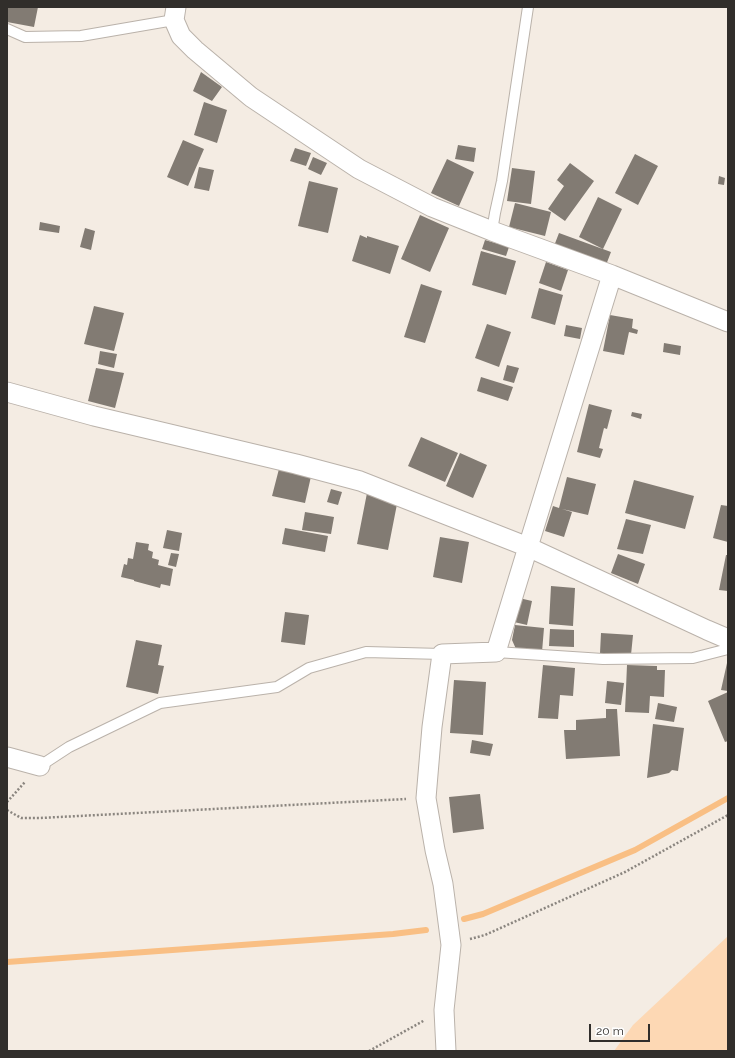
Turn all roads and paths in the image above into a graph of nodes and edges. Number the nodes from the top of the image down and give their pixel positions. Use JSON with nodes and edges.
{"nodes":[{"id":1,"x":528,"y":7,"type":"edge"},
{"id":2,"x":175,"y":14,"type":"edge"},
{"id":3,"x":7,"y":29,"type":"edge"},
{"id":4,"x":492,"y":231,"type":"junction"},
{"id":5,"x":612,"y":275,"type":"junction"},
{"id":6,"x":728,"y":322,"type":"edge"},
{"id":7,"x":7,"y":392,"type":"edge"},
{"id":8,"x":528,"y":547,"type":"junction"},
{"id":9,"x":728,"y":639,"type":"edge"},
{"id":10,"x":728,"y":649,"type":"edge"},
{"id":11,"x":496,"y":652,"type":"junction"},
{"id":12,"x":442,"y":654,"type":"junction"},
{"id":13,"x":7,"y":757,"type":"edge"},
{"id":14,"x":40,"y":766,"type":"joint"},
{"id":15,"x":426,"y":798,"type":"junction"},
{"id":16,"x":7,"y":810,"type":"edge"},
{"id":17,"x":728,"y":815,"type":"edge"},
{"id":18,"x":451,"y":945,"type":"junction"},
{"id":19,"x":444,"y":1010,"type":"junction"},
{"id":20,"x":369,"y":1051,"type":"edge"},
{"id":21,"x":446,"y":1051,"type":"edge"}],
"edges":[{"from":1,"to":4,"type":"lane"},
{"from":2,"to":3,"type":"lane"},
{"from":2,"to":4,"type":"street"},
{"from":4,"to":5,"type":"street"},
{"from":5,"to":6,"type":"street"},
{"from":5,"to":8,"type":"street"},
{"from":7,"to":8,"type":"street"},
{"from":8,"to":9,"type":"street"},
{"from":8,"to":11,"type":"street"},
{"from":10,"to":11,"type":"lane"},
{"from":11,"to":12,"type":"street"},
{"from":12,"to":14,"type":"lane"},
{"from":12,"to":15,"type":"street"},
{"from":13,"to":14,"type":"street"},
{"from":15,"to":16,"type":"path"},
{"from":15,"to":18,"type":"street"},
{"from":17,"to":18,"type":"path"},
{"from":18,"to":19,"type":"street"},
{"from":19,"to":20,"type":"path"},
{"from":19,"to":21,"type":"street"}]}
